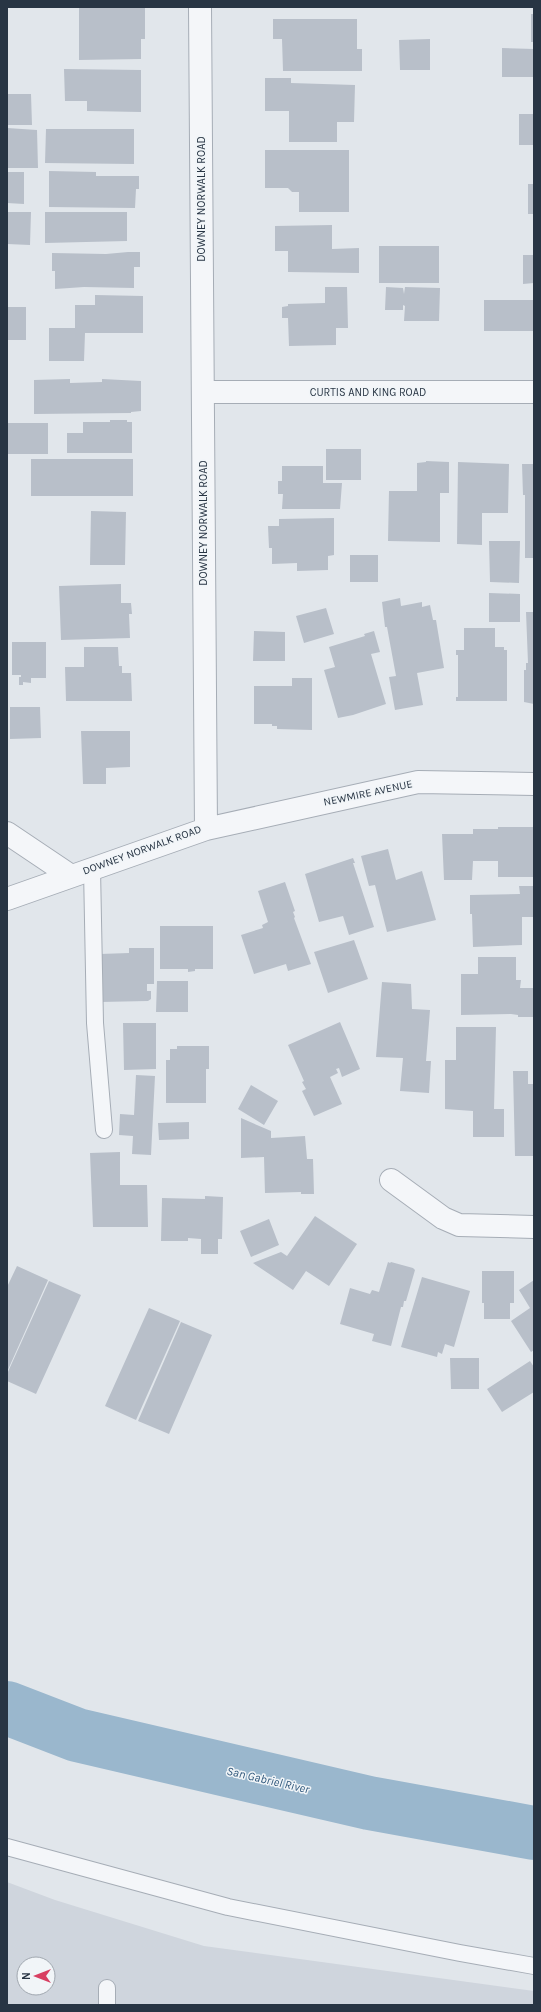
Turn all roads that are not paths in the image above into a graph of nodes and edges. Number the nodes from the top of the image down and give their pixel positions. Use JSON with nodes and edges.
{"nodes":[{"id":1,"x":200,"y":7,"type":"edge"},
{"id":2,"x":202,"y":392,"type":"junction"},
{"id":3,"x":534,"y":392,"type":"edge"},
{"id":4,"x":534,"y":784,"type":"edge"},
{"id":5,"x":206,"y":829,"type":"junction"},
{"id":6,"x":7,"y":833,"type":"edge"},
{"id":7,"x":92,"y":869,"type":"junction"},
{"id":8,"x":72,"y":876,"type":"junction"},
{"id":9,"x":7,"y":899,"type":"edge"},
{"id":10,"x":104,"y":1130,"type":"dead end"},
{"id":11,"x":391,"y":1180,"type":"dead end"},
{"id":12,"x":534,"y":1227,"type":"edge"},
{"id":13,"x":7,"y":1847,"type":"edge"},
{"id":14,"x":534,"y":1966,"type":"edge"},
{"id":15,"x":107,"y":1988,"type":"dead end"},
{"id":16,"x":107,"y":2005,"type":"edge"}],
"edges":[{"from":1,"to":2,"type":"street","name":"DOWNEY NORWALK ROAD"},
{"from":2,"to":3,"type":"street","name":"CURTIS AND KING ROAD"},
{"from":2,"to":5,"type":"street","name":"DOWNEY NORWALK ROAD"},
{"from":4,"to":5,"type":"street","name":"NEWMIRE AVENUE"},
{"from":5,"to":7,"type":"street","name":"DOWNEY NORWALK ROAD"},
{"from":6,"to":8,"type":"street"},
{"from":7,"to":8,"type":"street","name":"DOWNEY NORWALK ROAD"},
{"from":7,"to":10,"type":"lane"},
{"from":8,"to":9,"type":"street","name":"DOWNEY NORWALK ROAD"},
{"from":11,"to":12,"type":"street"},
{"from":13,"to":14,"type":"lane"},
{"from":15,"to":16,"type":"lane"}]}
